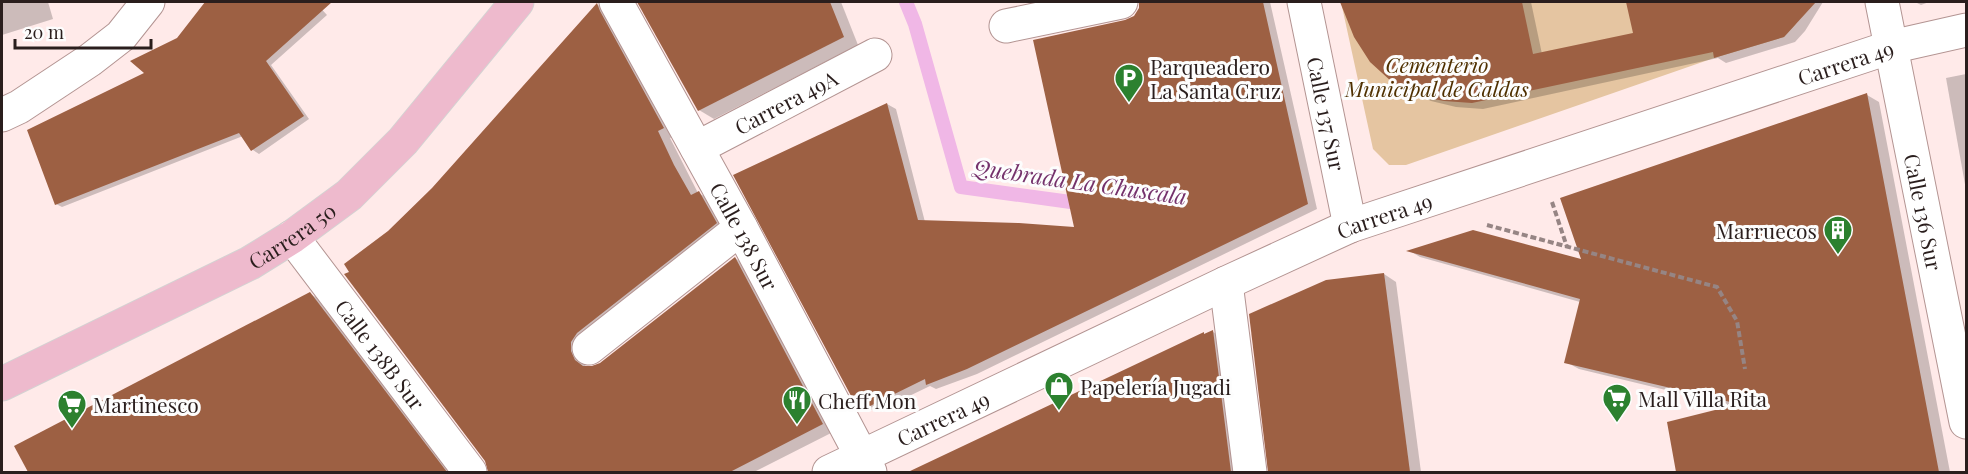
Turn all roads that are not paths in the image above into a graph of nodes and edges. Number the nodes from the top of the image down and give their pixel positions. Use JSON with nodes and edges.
{"nodes":[{"id":1,"x":148,"y":2,"type":"edge"},
{"id":2,"x":517,"y":2,"type":"edge"},
{"id":3,"x":616,"y":2,"type":"edge"},
{"id":4,"x":1121,"y":2,"type":"edge"},
{"id":5,"x":1304,"y":2,"type":"edge"},
{"id":6,"x":1882,"y":2,"type":"edge"},
{"id":7,"x":1006,"y":26,"type":"dead end"},
{"id":8,"x":1966,"y":30,"type":"edge"},
{"id":9,"x":1891,"y":47,"type":"junction"},
{"id":10,"x":875,"y":55,"type":"dead end"},
{"id":11,"x":2,"y":115,"type":"edge"},
{"id":12,"x":697,"y":148,"type":"junction"},
{"id":13,"x":1350,"y":226,"type":"junction"},
{"id":14,"x":741,"y":228,"type":"junction"},
{"id":15,"x":292,"y":237,"type":"junction"},
{"id":16,"x":1226,"y":282,"type":"junction"},
{"id":17,"x":589,"y":348,"type":"dead end"},
{"id":18,"x":2,"y":384,"type":"edge"},
{"id":19,"x":1966,"y":422,"type":"edge"},
{"id":20,"x":867,"y":464,"type":"edge"},
{"id":21,"x":470,"y":472,"type":"edge"},
{"id":22,"x":829,"y":472,"type":"edge"},
{"id":23,"x":1250,"y":472,"type":"edge"}],
"edges":[{"from":1,"to":11,"type":"street"},
{"from":2,"to":15,"type":"main road","name":"Carrera 50"},
{"from":3,"to":12,"type":"street","name":"Calle 138 Sur"},
{"from":4,"to":7,"type":"street"},
{"from":5,"to":13,"type":"street","name":"Calle 137 Sur"},
{"from":6,"to":9,"type":"street","name":"Calle 136 Sur"},
{"from":8,"to":9,"type":"street","name":"Carrera 49"},
{"from":9,"to":13,"type":"street","name":"Carrera 49"},
{"from":9,"to":19,"type":"street","name":"Calle 136 Sur"},
{"from":10,"to":12,"type":"street","name":"Carrera 49A"},
{"from":12,"to":14,"type":"street","name":"Calle 138 Sur"},
{"from":13,"to":16,"type":"street","name":"Carrera 49"},
{"from":14,"to":17,"type":"street"},
{"from":14,"to":20,"type":"street","name":"Calle 138 Sur"},
{"from":15,"to":18,"type":"main road","name":"Carrera 50"},
{"from":15,"to":21,"type":"street","name":"Calle 138B Sur"},
{"from":16,"to":20,"type":"street","name":"Carrera 49"},
{"from":16,"to":23,"type":"street"},
{"from":20,"to":22,"type":"street","name":"Carrera 49"}]}
